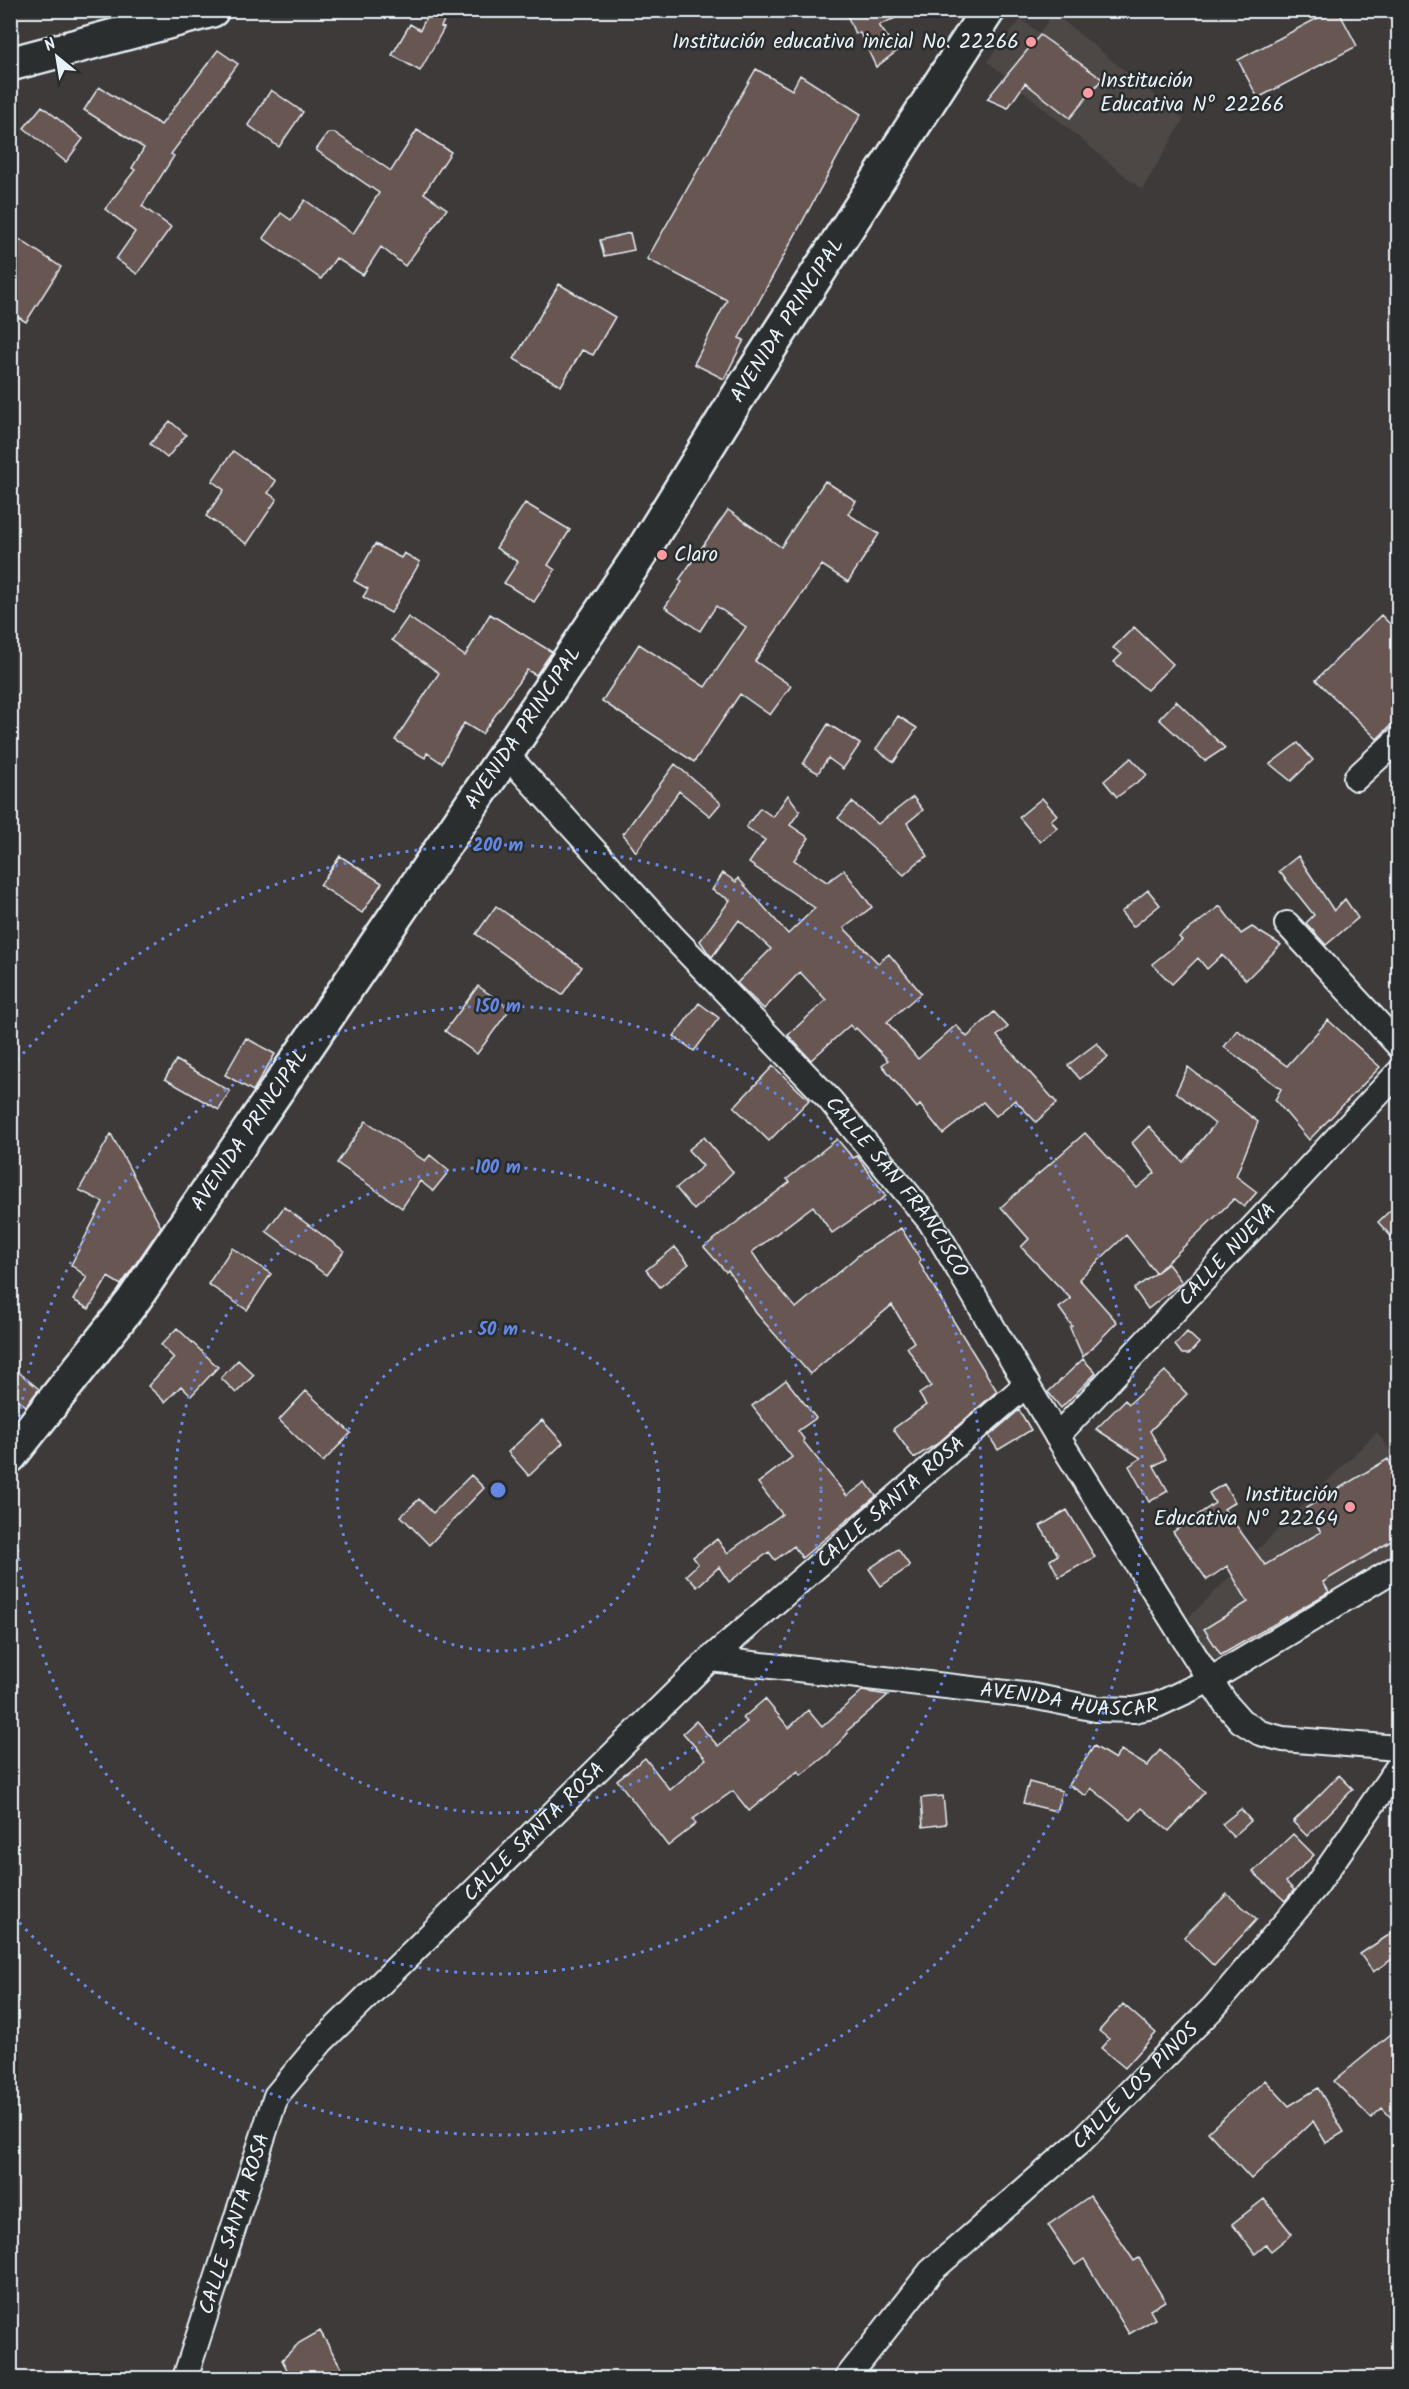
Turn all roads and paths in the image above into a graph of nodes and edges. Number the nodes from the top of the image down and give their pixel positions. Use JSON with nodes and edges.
{"nodes":[{"id":1,"x":212,"y":10,"type":"edge"},
{"id":2,"x":988,"y":10,"type":"edge"},
{"id":3,"x":10,"y":64,"type":"edge"},
{"id":4,"x":1398,"y":739,"type":"edge"},
{"id":5,"x":506,"y":754,"type":"junction"},
{"id":6,"x":1356,"y":778,"type":"dead end"},
{"id":7,"x":1287,"y":924,"type":"dead end"},
{"id":8,"x":1398,"y":1046,"type":"edge"},
{"id":9,"x":1398,"y":1074,"type":"edge"},
{"id":10,"x":1027,"y":1384,"type":"junction"},
{"id":11,"x":1057,"y":1436,"type":"junction"},
{"id":12,"x":10,"y":1456,"type":"edge"},
{"id":13,"x":1398,"y":1567,"type":"edge"},
{"id":14,"x":710,"y":1659,"type":"junction"},
{"id":15,"x":1210,"y":1680,"type":"junction"},
{"id":16,"x":1398,"y":1748,"type":"edge"},
{"id":17,"x":1398,"y":1767,"type":"edge"},
{"id":18,"x":185,"y":2379,"type":"edge"},
{"id":19,"x":847,"y":2379,"type":"edge"}],
"edges":[{"from":1,"to":3,"type":"main road"},
{"from":2,"to":5,"type":"main road","name":"AVENIDA PRINCIPAL"},
{"from":4,"to":6,"type":"street"},
{"from":5,"to":10,"type":"street","name":"CALLE SAN FRANCISCO"},
{"from":5,"to":12,"type":"main road","name":"AVENIDA PRINCIPAL"},
{"from":7,"to":8,"type":"street"},
{"from":9,"to":11,"type":"street","name":"CALLE NUEVA"},
{"from":10,"to":11,"type":"street","name":"CALLE SAN FRANCISCO"},
{"from":10,"to":14,"type":"street","name":"CALLE SANTA ROSA"},
{"from":11,"to":15,"type":"street","name":"CALLE SAN FRANCISCO"},
{"from":13,"to":15,"type":"street","name":"AVENIDA HUASCAR"},
{"from":14,"to":15,"type":"street","name":"AVENIDA HUASCAR"},
{"from":14,"to":18,"type":"street","name":"CALLE SANTA ROSA"},
{"from":15,"to":16,"type":"street"},
{"from":17,"to":19,"type":"street","name":"CALLE LOS PINOS"}]}
